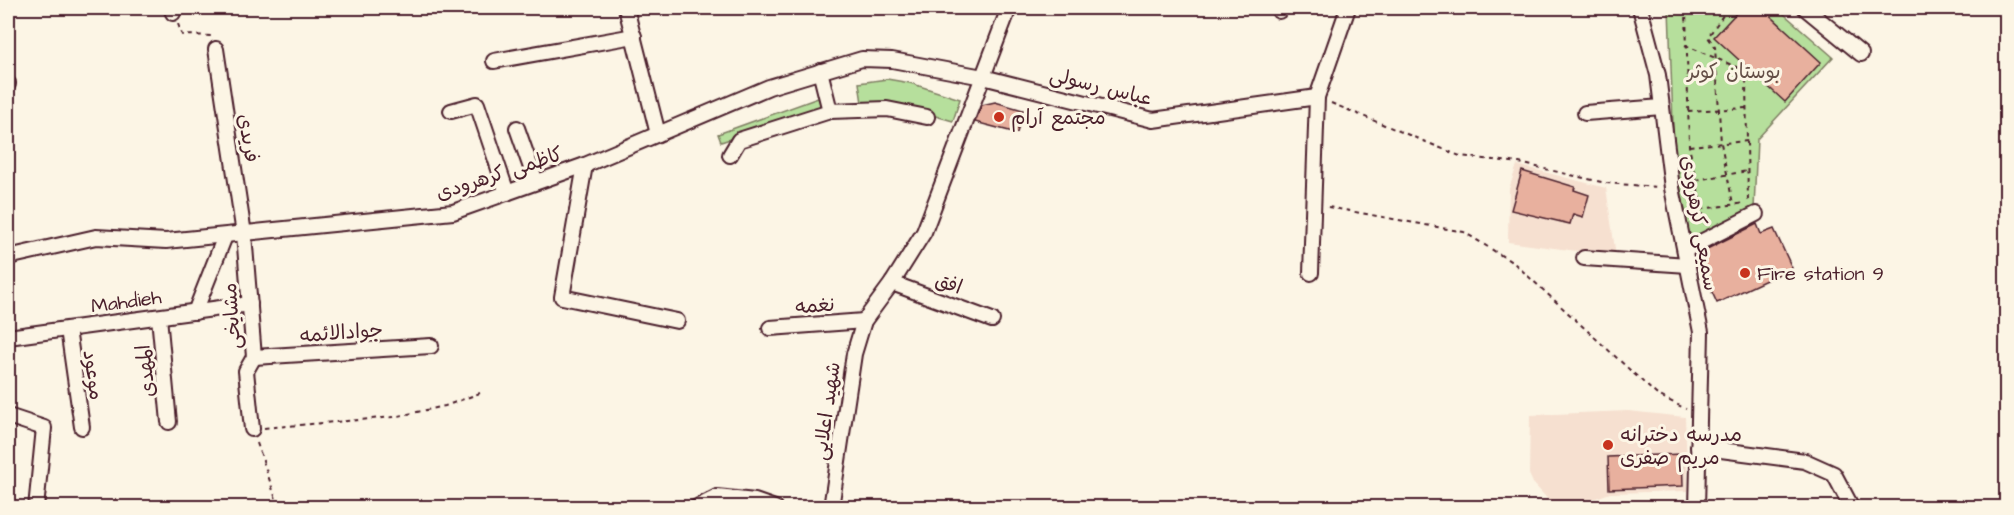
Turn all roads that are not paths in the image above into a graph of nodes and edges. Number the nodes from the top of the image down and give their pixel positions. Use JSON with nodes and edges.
{"nodes":[{"id":1,"x":626,"y":8,"type":"edge"},
{"id":2,"x":1009,"y":8,"type":"edge"},
{"id":3,"x":1348,"y":8,"type":"edge"},
{"id":4,"x":1640,"y":8,"type":"edge"},
{"id":5,"x":1805,"y":8,"type":"edge"},
{"id":6,"x":634,"y":36,"type":"junction"},
{"id":7,"x":216,"y":49,"type":"road end"},
{"id":8,"x":1861,"y":54,"type":"dead end"},
{"id":9,"x":494,"y":61,"type":"dead end"},
{"id":10,"x":820,"y":71,"type":"junction"},
{"id":11,"x":983,"y":77,"type":"junction"},
{"id":12,"x":1317,"y":97,"type":"junction"},
{"id":13,"x":1662,"y":107,"type":"junction"},
{"id":14,"x":451,"y":111,"type":"dead end"},
{"id":15,"x":830,"y":111,"type":"junction"},
{"id":16,"x":1585,"y":113,"type":"dead end"},
{"id":17,"x":927,"y":117,"type":"dead end"},
{"id":18,"x":517,"y":128,"type":"dead end"},
{"id":19,"x":658,"y":134,"type":"junction"},
{"id":20,"x":730,"y":155,"type":"dead end"},
{"id":21,"x":585,"y":165,"type":"junction"},
{"id":22,"x":536,"y":182,"type":"junction"},
{"id":23,"x":507,"y":193,"type":"junction"},
{"id":24,"x":1751,"y":211,"type":"road end"},
{"id":25,"x":244,"y":234,"type":"junction"},
{"id":26,"x":225,"y":236,"type":"junction"},
{"id":27,"x":1685,"y":250,"type":"junction"},
{"id":28,"x":8,"y":257,"type":"edge"},
{"id":29,"x":1584,"y":258,"type":"dead end"},
{"id":30,"x":1688,"y":265,"type":"junction"},
{"id":31,"x":1311,"y":273,"type":"dead end"},
{"id":32,"x":892,"y":283,"type":"junction"},
{"id":33,"x":250,"y":304,"type":"junction"},
{"id":34,"x":195,"y":312,"type":"junction"},
{"id":35,"x":159,"y":317,"type":"junction"},
{"id":36,"x":992,"y":320,"type":"dead end"},
{"id":37,"x":677,"y":321,"type":"dead end"},
{"id":38,"x":864,"y":321,"type":"junction"},
{"id":39,"x":770,"y":328,"type":"dead end"},
{"id":40,"x":68,"y":329,"type":"junction"},
{"id":41,"x":8,"y":337,"type":"edge"},
{"id":42,"x":431,"y":346,"type":"dead end"},
{"id":43,"x":254,"y":357,"type":"junction"},
{"id":44,"x":8,"y":416,"type":"edge"},
{"id":45,"x":169,"y":422,"type":"dead end"},
{"id":46,"x":82,"y":427,"type":"dead end"},
{"id":47,"x":252,"y":429,"type":"road end"},
{"id":48,"x":1698,"y":447,"type":"junction"},
{"id":49,"x":36,"y":507,"type":"edge"},
{"id":50,"x":695,"y":507,"type":"edge"},
{"id":51,"x":775,"y":507,"type":"edge"},
{"id":52,"x":831,"y":507,"type":"edge"},
{"id":53,"x":1697,"y":507,"type":"edge"},
{"id":54,"x":1852,"y":507,"type":"edge"}],
"edges":[{"from":1,"to":6,"type":"street"},
{"from":2,"to":11,"type":"street","name":"شهید اعلایی"},
{"from":3,"to":12,"type":"street"},
{"from":4,"to":13,"type":"street","name":"سمیعی کرهرودی"},
{"from":5,"to":8,"type":"street"},
{"from":6,"to":9,"type":"street"},
{"from":6,"to":19,"type":"street"},
{"from":7,"to":25,"type":"street","name":"فریدی"},
{"from":10,"to":11,"type":"street","name":"کاظمی کرهرودی"},
{"from":10,"to":15,"type":"street"},
{"from":10,"to":19,"type":"street","name":"کاظمی کرهرودی"},
{"from":11,"to":12,"type":"street","name":"عباس رسولی"},
{"from":11,"to":32,"type":"street","name":"شهید اعلایی"},
{"from":12,"to":31,"type":"street"},
{"from":13,"to":16,"type":"street"},
{"from":13,"to":27,"type":"street","name":"سمیعی کرهرودی"},
{"from":14,"to":23,"type":"street"},
{"from":15,"to":17,"type":"street"},
{"from":15,"to":20,"type":"street"},
{"from":18,"to":22,"type":"street"},
{"from":19,"to":21,"type":"street","name":"کاظمی کرهرودی"},
{"from":21,"to":22,"type":"street","name":"کاظمی کرهرودی"},
{"from":21,"to":37,"type":"street"},
{"from":22,"to":23,"type":"street","name":"کاظمی کرهرودی"},
{"from":23,"to":25,"type":"street","name":"کاظمی کرهرودی"},
{"from":24,"to":27,"type":"street"},
{"from":25,"to":26,"type":"street","name":"کاظمی کرهرودی"},
{"from":25,"to":33,"type":"street","name":"مشایخی"},
{"from":26,"to":28,"type":"street","name":"کاظمی کرهرودی"},
{"from":26,"to":34,"type":"street"},
{"from":27,"to":30,"type":"street","name":"سمیعی کرهرودی"},
{"from":29,"to":30,"type":"street"},
{"from":30,"to":48,"type":"street","name":"سمیعی کرهرودی"},
{"from":32,"to":36,"type":"street","name":"افق"},
{"from":32,"to":38,"type":"street","name":"شهید اعلایی"},
{"from":33,"to":34,"type":"street","name":"Mahdieh"},
{"from":33,"to":43,"type":"street","name":"مشایخی"},
{"from":34,"to":35,"type":"street","name":"Mahdieh"},
{"from":35,"to":40,"type":"street","name":"Mahdieh"},
{"from":35,"to":45,"type":"street","name":"المهدی"},
{"from":38,"to":39,"type":"street","name":"نغمه"},
{"from":38,"to":52,"type":"street","name":"شهید اعلایی"},
{"from":40,"to":41,"type":"street","name":"Mahdieh"},
{"from":40,"to":46,"type":"street","name":"موعود"},
{"from":42,"to":43,"type":"street","name":"جوادالائمه"},
{"from":43,"to":47,"type":"street","name":"مشایخی"},
{"from":44,"to":49,"type":"street"},
{"from":48,"to":53,"type":"street","name":"سمیعی کرهرودی"},
{"from":48,"to":54,"type":"street"},
{"from":50,"to":51,"type":"street"}]}
